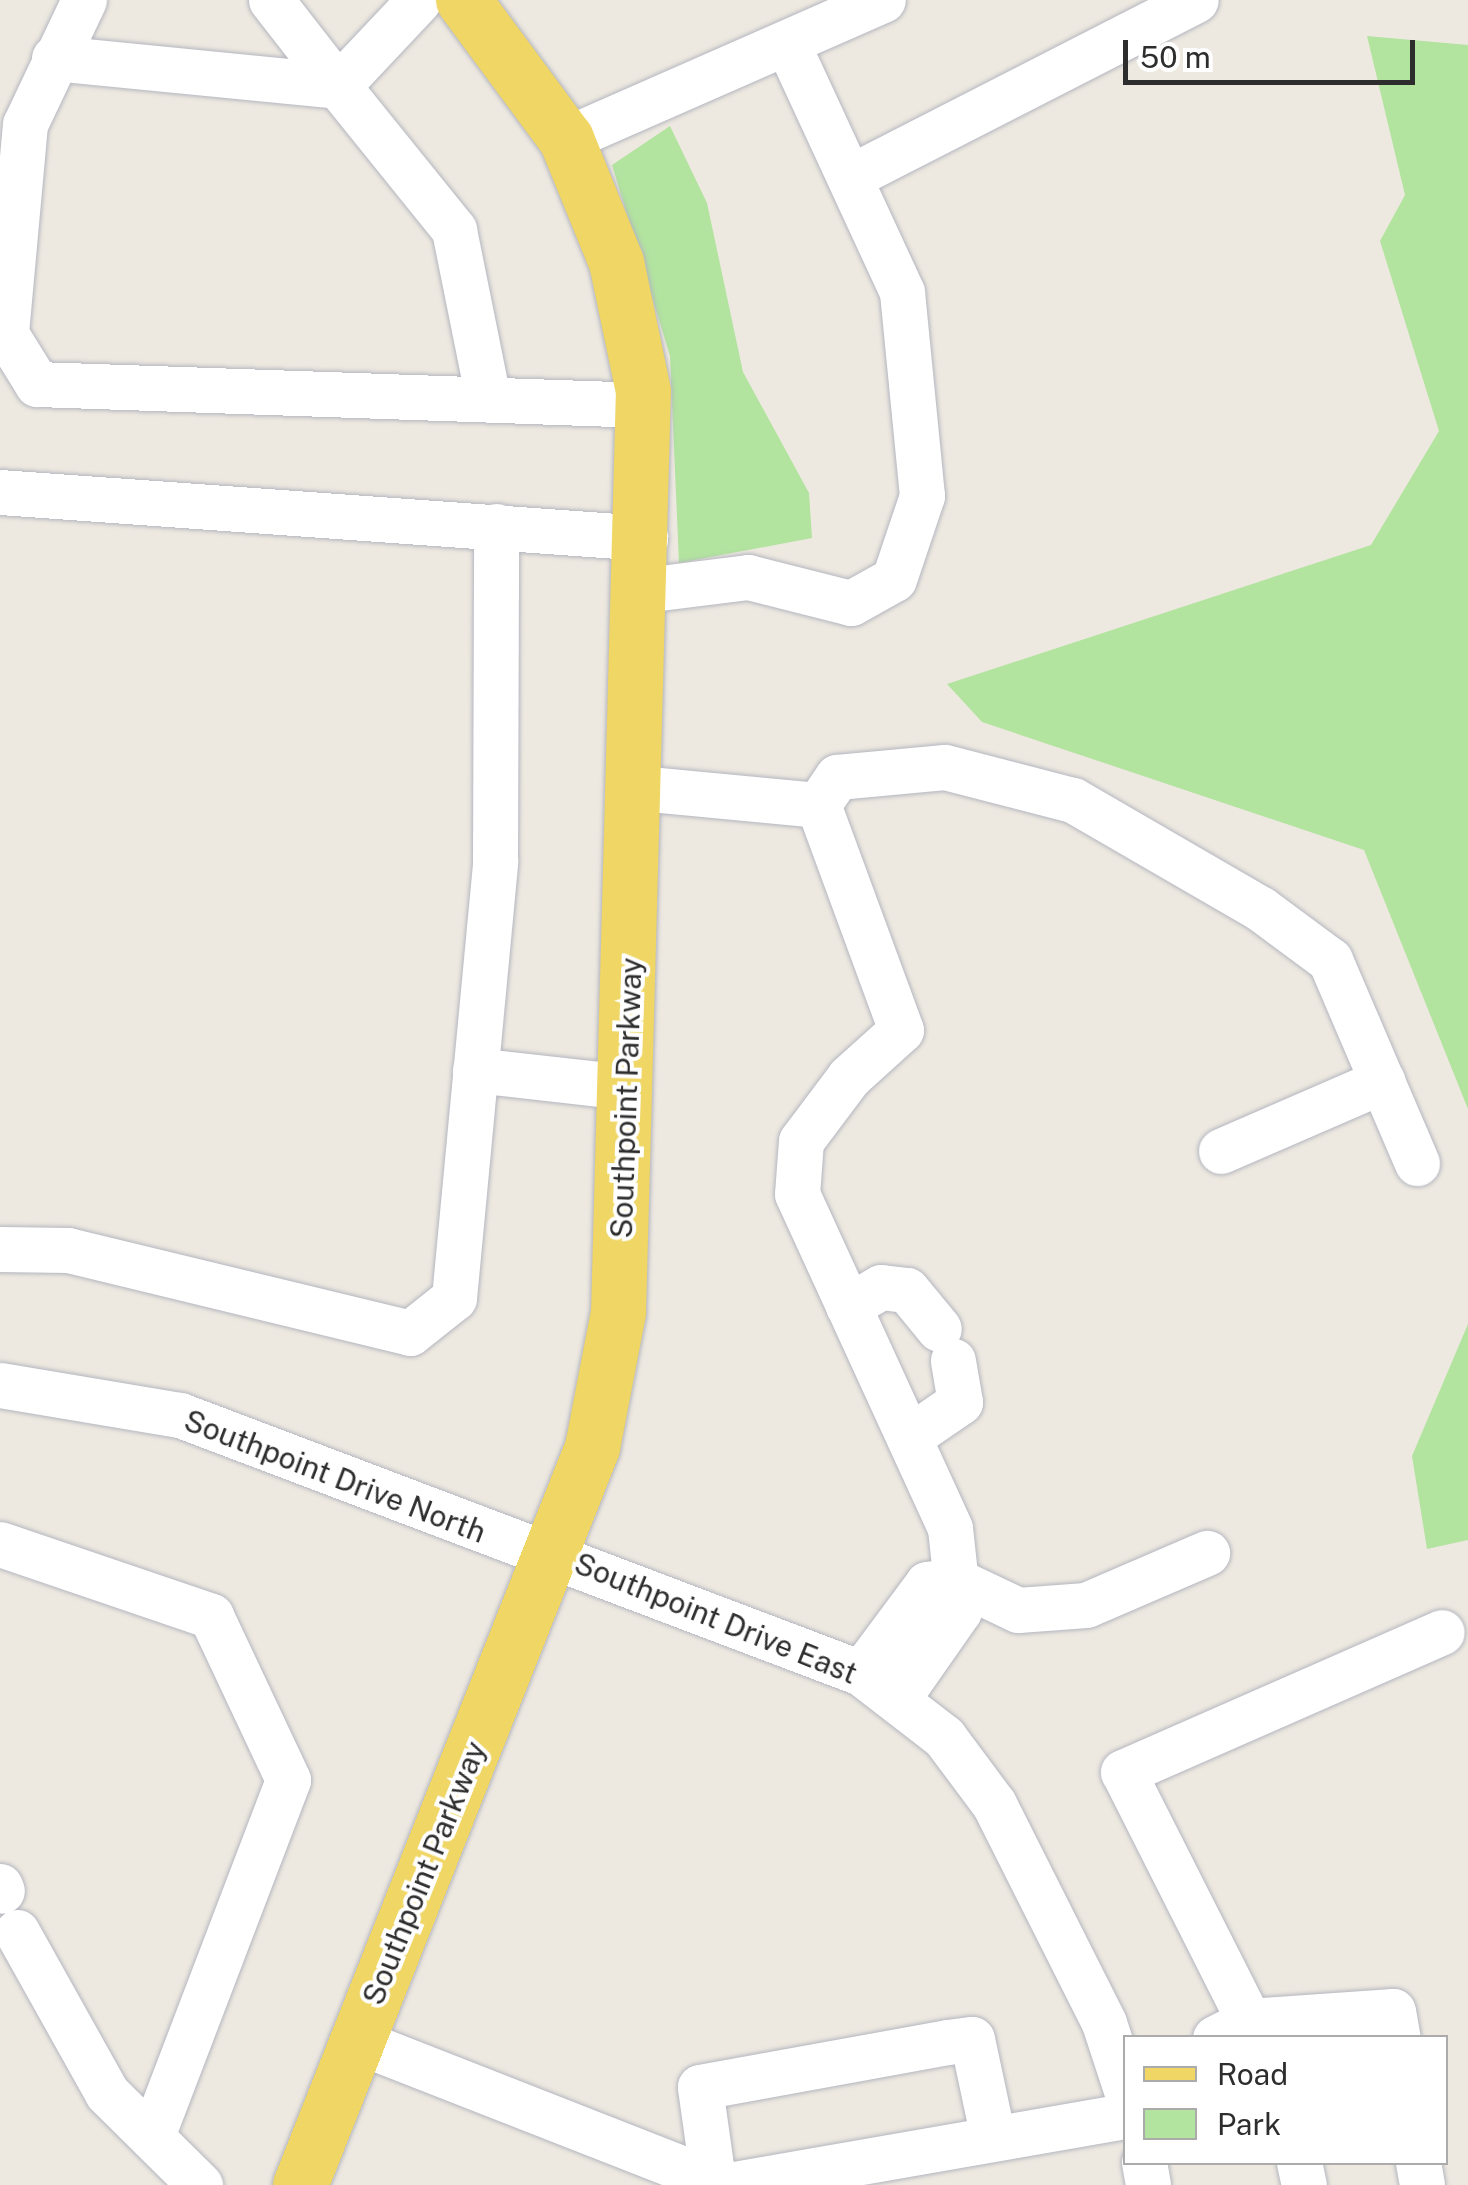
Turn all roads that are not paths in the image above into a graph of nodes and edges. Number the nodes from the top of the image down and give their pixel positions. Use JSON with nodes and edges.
{"nodes":[{"id":1,"x":84,"y":0,"type":"edge"},
{"id":2,"x":271,"y":0,"type":"edge"},
{"id":3,"x":420,"y":0,"type":"edge"},
{"id":4,"x":463,"y":0,"type":"edge"},
{"id":5,"x":883,"y":0,"type":"edge"},
{"id":6,"x":1196,"y":0,"type":"edge"},
{"id":7,"x":788,"y":44,"type":"junction"},
{"id":8,"x":54,"y":58,"type":"junction"},
{"id":9,"x":338,"y":86,"type":"junction"},
{"id":10,"x":566,"y":139,"type":"junction"},
{"id":11,"x":852,"y":176,"type":"junction"},
{"id":12,"x":488,"y":399,"type":"junction"},
{"id":13,"x":644,"y":404,"type":"junction"},
{"id":14,"x":0,"y":492,"type":"edge"},
{"id":15,"x":496,"y":526,"type":"junction"},
{"id":16,"x":644,"y":564,"type":"junction"},
{"id":17,"x":638,"y":788,"type":"junction"},
{"id":18,"x":818,"y":805,"type":"junction"},
{"id":19,"x":475,"y":1070,"type":"junction"},
{"id":20,"x":1382,"y":1081,"type":"junction"},
{"id":21,"x":627,"y":1087,"type":"junction"},
{"id":22,"x":1221,"y":1151,"type":"dead end"},
{"id":23,"x":1417,"y":1163,"type":"dead end"},
{"id":24,"x":0,"y":1249,"type":"edge"},
{"id":25,"x":848,"y":1306,"type":"junction"},
{"id":26,"x":0,"y":1385,"type":"edge"},
{"id":27,"x":909,"y":1437,"type":"junction"},
{"id":28,"x":0,"y":1544,"type":"edge"},
{"id":29,"x":550,"y":1553,"type":"junction"},
{"id":30,"x":1207,"y":1553,"type":"dead end"},
{"id":31,"x":956,"y":1580,"type":"junction"},
{"id":32,"x":1442,"y":1632,"type":"dead end"},
{"id":33,"x":861,"y":1673,"type":"junction"},
{"id":34,"x":898,"y":1698,"type":"junction"},
{"id":35,"x":6,"y":1903,"type":"edge"},
{"id":36,"x":1241,"y":2032,"type":"edge"},
{"id":37,"x":1397,"y":2035,"type":"edge"},
{"id":38,"x":357,"y":2042,"type":"junction"},
{"id":39,"x":1123,"y":2086,"type":"edge"},
{"id":40,"x":1123,"y":2094,"type":"edge"},
{"id":41,"x":142,"y":2127,"type":"junction"},
{"id":42,"x":994,"y":2138,"type":"junction"},
{"id":43,"x":312,"y":2181,"type":"edge"},
{"id":44,"x":722,"y":2183,"type":"edge"},
{"id":45,"x":200,"y":2185,"type":"edge"}],
"edges":[{"from":1,"to":8,"type":"street"},
{"from":2,"to":9,"type":"street"},
{"from":3,"to":9,"type":"street"},
{"from":4,"to":10,"type":"main road","name":"Southpoint Parkway"},
{"from":5,"to":7,"type":"street"},
{"from":6,"to":11,"type":"street"},
{"from":7,"to":10,"type":"street"},
{"from":7,"to":11,"type":"street"},
{"from":8,"to":9,"type":"street"},
{"from":8,"to":12,"type":"street"},
{"from":9,"to":12,"type":"street"},
{"from":10,"to":13,"type":"main road","name":"Southpoint Parkway"},
{"from":11,"to":16,"type":"street"},
{"from":12,"to":13,"type":"street"},
{"from":13,"to":16,"type":"main road","name":"Southpoint Parkway"},
{"from":14,"to":15,"type":"street"},
{"from":15,"to":16,"type":"street"},
{"from":15,"to":19,"type":"street"},
{"from":16,"to":17,"type":"main road","name":"Southpoint Parkway"},
{"from":17,"to":18,"type":"street"},
{"from":17,"to":21,"type":"main road","name":"Southpoint Parkway"},
{"from":18,"to":20,"type":"street"},
{"from":18,"to":25,"type":"street"},
{"from":19,"to":21,"type":"street"},
{"from":19,"to":24,"type":"street"},
{"from":20,"to":22,"type":"street"},
{"from":20,"to":23,"type":"street"},
{"from":21,"to":29,"type":"main road","name":"Southpoint Parkway"},
{"from":25,"to":27,"type":"street"},
{"from":25,"to":27,"type":"street"},
{"from":26,"to":29,"type":"street","name":"Southpoint Drive North"},
{"from":27,"to":31,"type":"street"},
{"from":28,"to":41,"type":"street"},
{"from":29,"to":33,"type":"street","name":"Southpoint Drive East"},
{"from":29,"to":38,"type":"main road","name":"Southpoint Parkway"},
{"from":30,"to":31,"type":"street"},
{"from":31,"to":33,"type":"street"},
{"from":31,"to":34,"type":"street"},
{"from":32,"to":36,"type":"street"},
{"from":33,"to":34,"type":"street","name":"Southpoint Drive East"},
{"from":34,"to":39,"type":"street","name":"Southpoint Drive East"},
{"from":35,"to":41,"type":"street"},
{"from":36,"to":37,"type":"street"},
{"from":38,"to":43,"type":"main road","name":"Southpoint Parkway"},
{"from":38,"to":44,"type":"street"},
{"from":40,"to":42,"type":"street"},
{"from":41,"to":45,"type":"street"},
{"from":42,"to":44,"type":"street"},
{"from":42,"to":44,"type":"street"}]}
